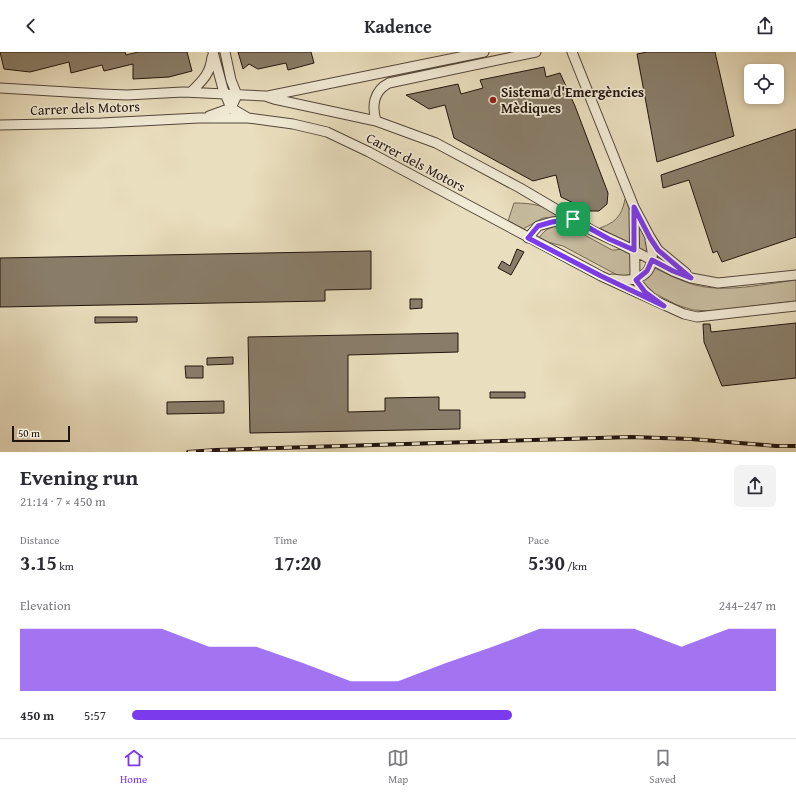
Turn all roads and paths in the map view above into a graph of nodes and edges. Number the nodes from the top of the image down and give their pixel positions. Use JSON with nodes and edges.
{"nodes":[{"id":1,"x":225,"y":52,"type":"edge"},
{"id":2,"x":484,"y":52,"type":"edge"},
{"id":3,"x":536,"y":52,"type":"edge"},
{"id":4,"x":572,"y":52,"type":"edge"},
{"id":5,"x":213,"y":53,"type":"edge"},
{"id":6,"x":0,"y":88,"type":"edge"},
{"id":7,"x":191,"y":92,"type":"junction"},
{"id":8,"x":226,"y":94,"type":"junction"},
{"id":9,"x":237,"y":95,"type":"junction"},
{"id":10,"x":265,"y":96,"type":"junction"},
{"id":11,"x":231,"y":108,"type":"junction"},
{"id":12,"x":199,"y":118,"type":"junction"},
{"id":13,"x":248,"y":118,"type":"junction"},
{"id":14,"x":376,"y":121,"type":"junction"},
{"id":15,"x":0,"y":125,"type":"edge"},
{"id":16,"x":634,"y":207,"type":"junction"},
{"id":17,"x":573,"y":219,"type":"junction"},
{"id":18,"x":528,"y":238,"type":"junction"},
{"id":19,"x":650,"y":238,"type":"junction"},
{"id":20,"x":634,"y":250,"type":"junction"},
{"id":21,"x":652,"y":260,"type":"junction"},
{"id":22,"x":796,"y":275,"type":"edge"},
{"id":23,"x":601,"y":276,"type":"junction"},
{"id":24,"x":691,"y":278,"type":"junction"},
{"id":25,"x":636,"y":280,"type":"junction"},
{"id":26,"x":664,"y":306,"type":"junction"},
{"id":27,"x":796,"y":306,"type":"edge"}],
"edges":[{"from":1,"to":9,"type":"street"},
{"from":2,"to":10,"type":"street"},
{"from":3,"to":14,"type":"street"},
{"from":4,"to":16,"type":"street"},
{"from":5,"to":7,"type":"street"},
{"from":5,"to":8,"type":"street"},
{"from":6,"to":7,"type":"street","name":"Carrer dels Motors"},
{"from":7,"to":8,"type":"street","name":"Carrer dels Motors"},
{"from":8,"to":9,"type":"street","name":"Carrer dels Motors"},
{"from":8,"to":11,"type":"street"},
{"from":9,"to":10,"type":"street","name":"Carrer dels Motors"},
{"from":9,"to":11,"type":"street"},
{"from":10,"to":14,"type":"street","name":"Carrer dels Motors"},
{"from":11,"to":12,"type":"street"},
{"from":11,"to":13,"type":"street"},
{"from":12,"to":13,"type":"street","name":"Carrer dels Motors"},
{"from":12,"to":15,"type":"street","name":"Carrer dels Motors"},
{"from":13,"to":18,"type":"street","name":"Carrer dels Motors"},
{"from":14,"to":17,"type":"street","name":"Carrer dels Motors"},
{"from":16,"to":19,"type":"street"},
{"from":16,"to":20,"type":"street"},
{"from":17,"to":18,"type":"street"},
{"from":17,"to":20,"type":"street","name":"Carrer dels Motors"},
{"from":18,"to":23,"type":"street","name":"Carrer dels Motors"},
{"from":19,"to":21,"type":"street"},
{"from":19,"to":24,"type":"street"},
{"from":20,"to":21,"type":"street","name":"Carrer dels Motors"},
{"from":20,"to":25,"type":"street"},
{"from":21,"to":24,"type":"street","name":"Carrer dels Motors"},
{"from":21,"to":25,"type":"street"},
{"from":22,"to":24,"type":"street","name":"Carrer dels Motors"},
{"from":23,"to":25,"type":"street"},
{"from":23,"to":26,"type":"street","name":"Carrer dels Motors"},
{"from":25,"to":26,"type":"street"},
{"from":26,"to":27,"type":"street","name":"Carrer dels Motors"}]}
